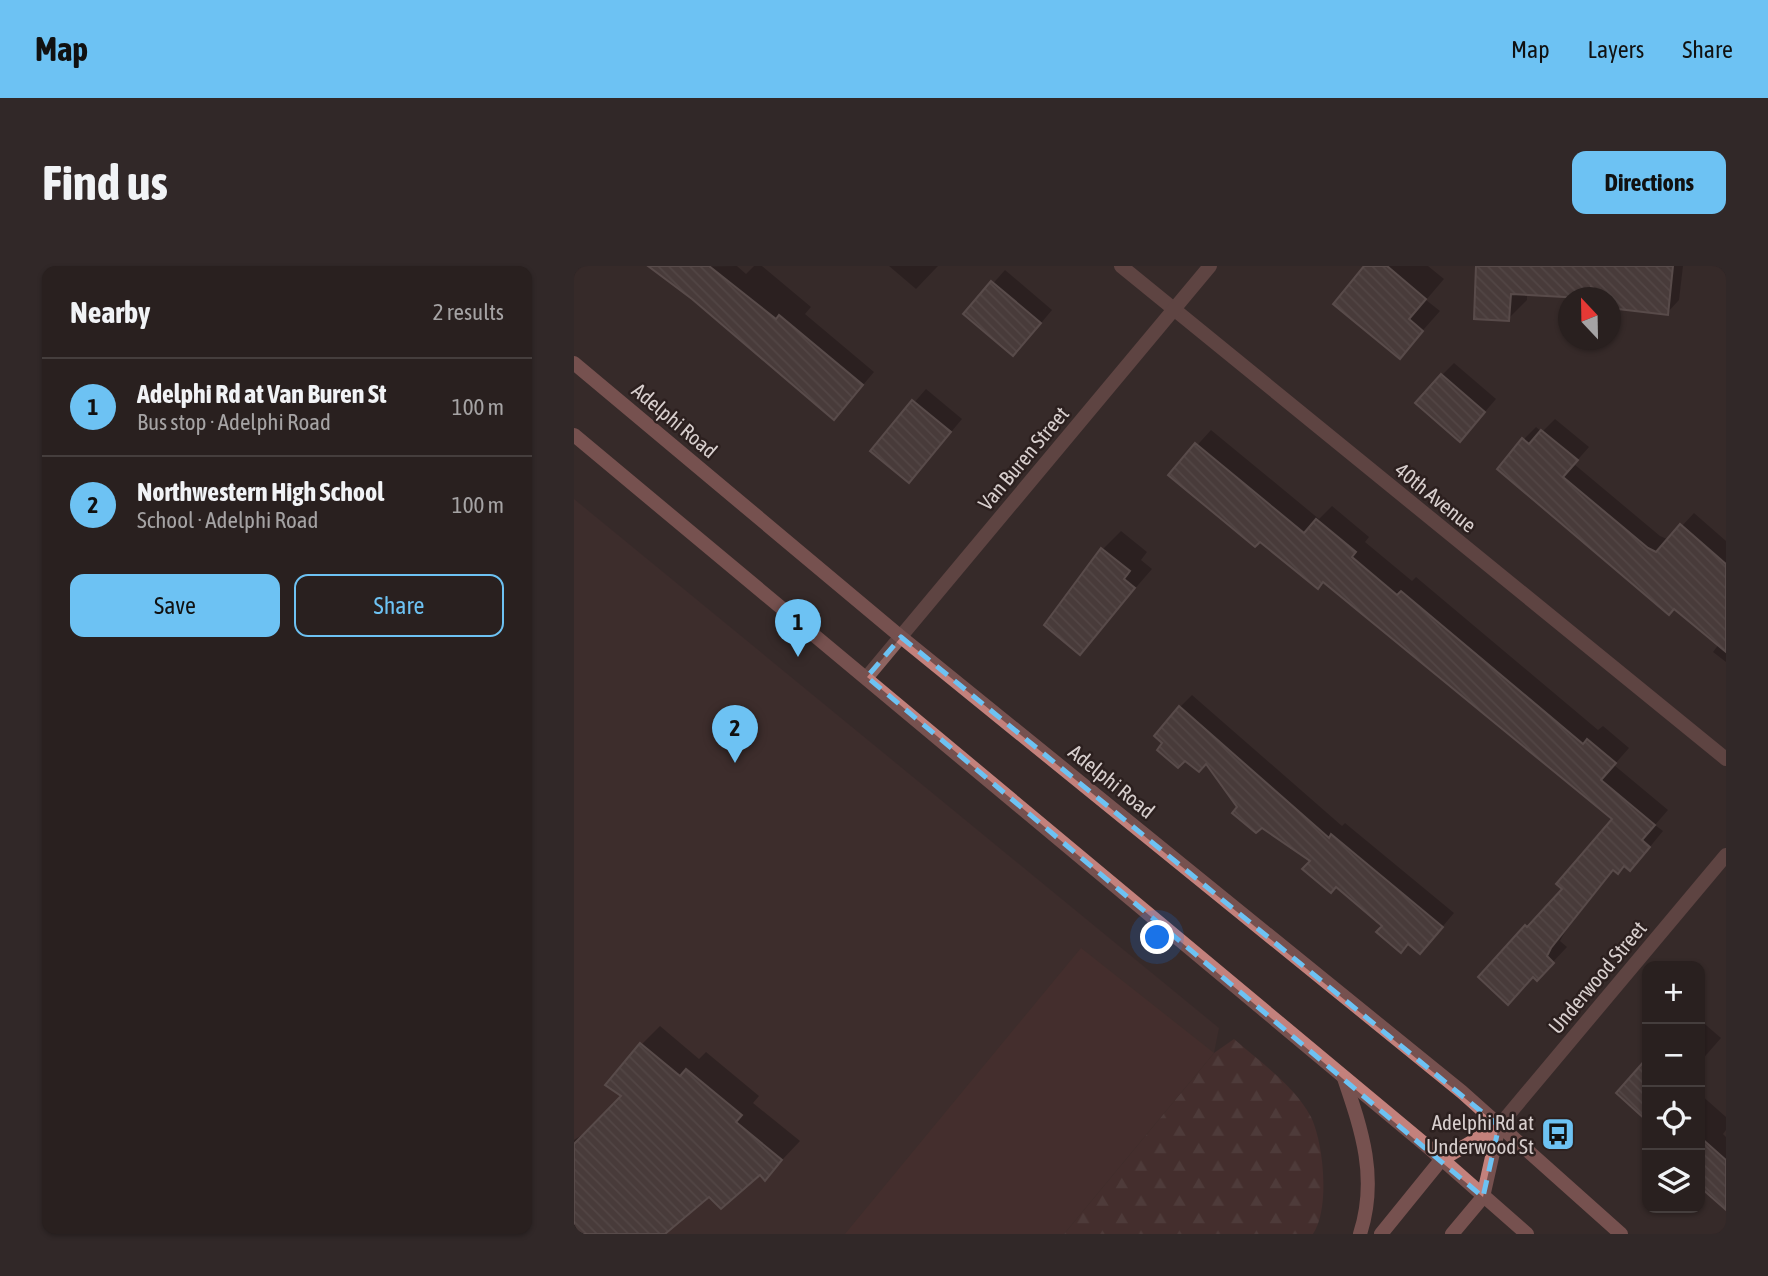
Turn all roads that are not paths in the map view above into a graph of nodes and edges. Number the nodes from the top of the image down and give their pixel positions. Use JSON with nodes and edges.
{"nodes":[{"id":1,"x":1121,"y":266,"type":"edge"},
{"id":2,"x":1210,"y":266,"type":"edge"},
{"id":3,"x":1174,"y":310,"type":"junction"},
{"id":4,"x":574,"y":363,"type":"edge"},
{"id":5,"x":574,"y":435,"type":"edge"},
{"id":6,"x":901,"y":636,"type":"junction"},
{"id":7,"x":867,"y":677,"type":"junction"},
{"id":8,"x":1726,"y":759,"type":"edge"},
{"id":9,"x":1726,"y":855,"type":"edge"},
{"id":10,"x":1344,"y":1077,"type":"junction"},
{"id":11,"x":1499,"y":1126,"type":"junction"},
{"id":12,"x":1441,"y":1160,"type":"junction"},
{"id":13,"x":1483,"y":1197,"type":"junction"},
{"id":14,"x":1360,"y":1234,"type":"edge"},
{"id":15,"x":1381,"y":1234,"type":"edge"},
{"id":16,"x":1452,"y":1234,"type":"edge"},
{"id":17,"x":1527,"y":1234,"type":"edge"},
{"id":18,"x":1621,"y":1234,"type":"edge"}],
"edges":[{"from":1,"to":3,"type":"street","name":"40th Avenue"},
{"from":2,"to":3,"type":"street","name":"Van Buren Street"},
{"from":3,"to":6,"type":"street","name":"Van Buren Street"},
{"from":3,"to":8,"type":"street","name":"40th Avenue"},
{"from":4,"to":6,"type":"main road","name":"Adelphi Road"},
{"from":5,"to":7,"type":"main road"},
{"from":6,"to":7,"type":"street","name":"Van Buren Street"},
{"from":6,"to":11,"type":"main road","name":"Adelphi Road"},
{"from":7,"to":10,"type":"main road"},
{"from":9,"to":11,"type":"street","name":"Underwood Street"},
{"from":10,"to":12,"type":"main road"},
{"from":10,"to":14,"type":"main road"},
{"from":11,"to":12,"type":"main road"},
{"from":11,"to":13,"type":"main road"},
{"from":11,"to":18,"type":"main road","name":"Adelphi Road"},
{"from":12,"to":13,"type":"main road"},
{"from":12,"to":15,"type":"main road"},
{"from":13,"to":16,"type":"main road"},
{"from":13,"to":17,"type":"main road"}]}
